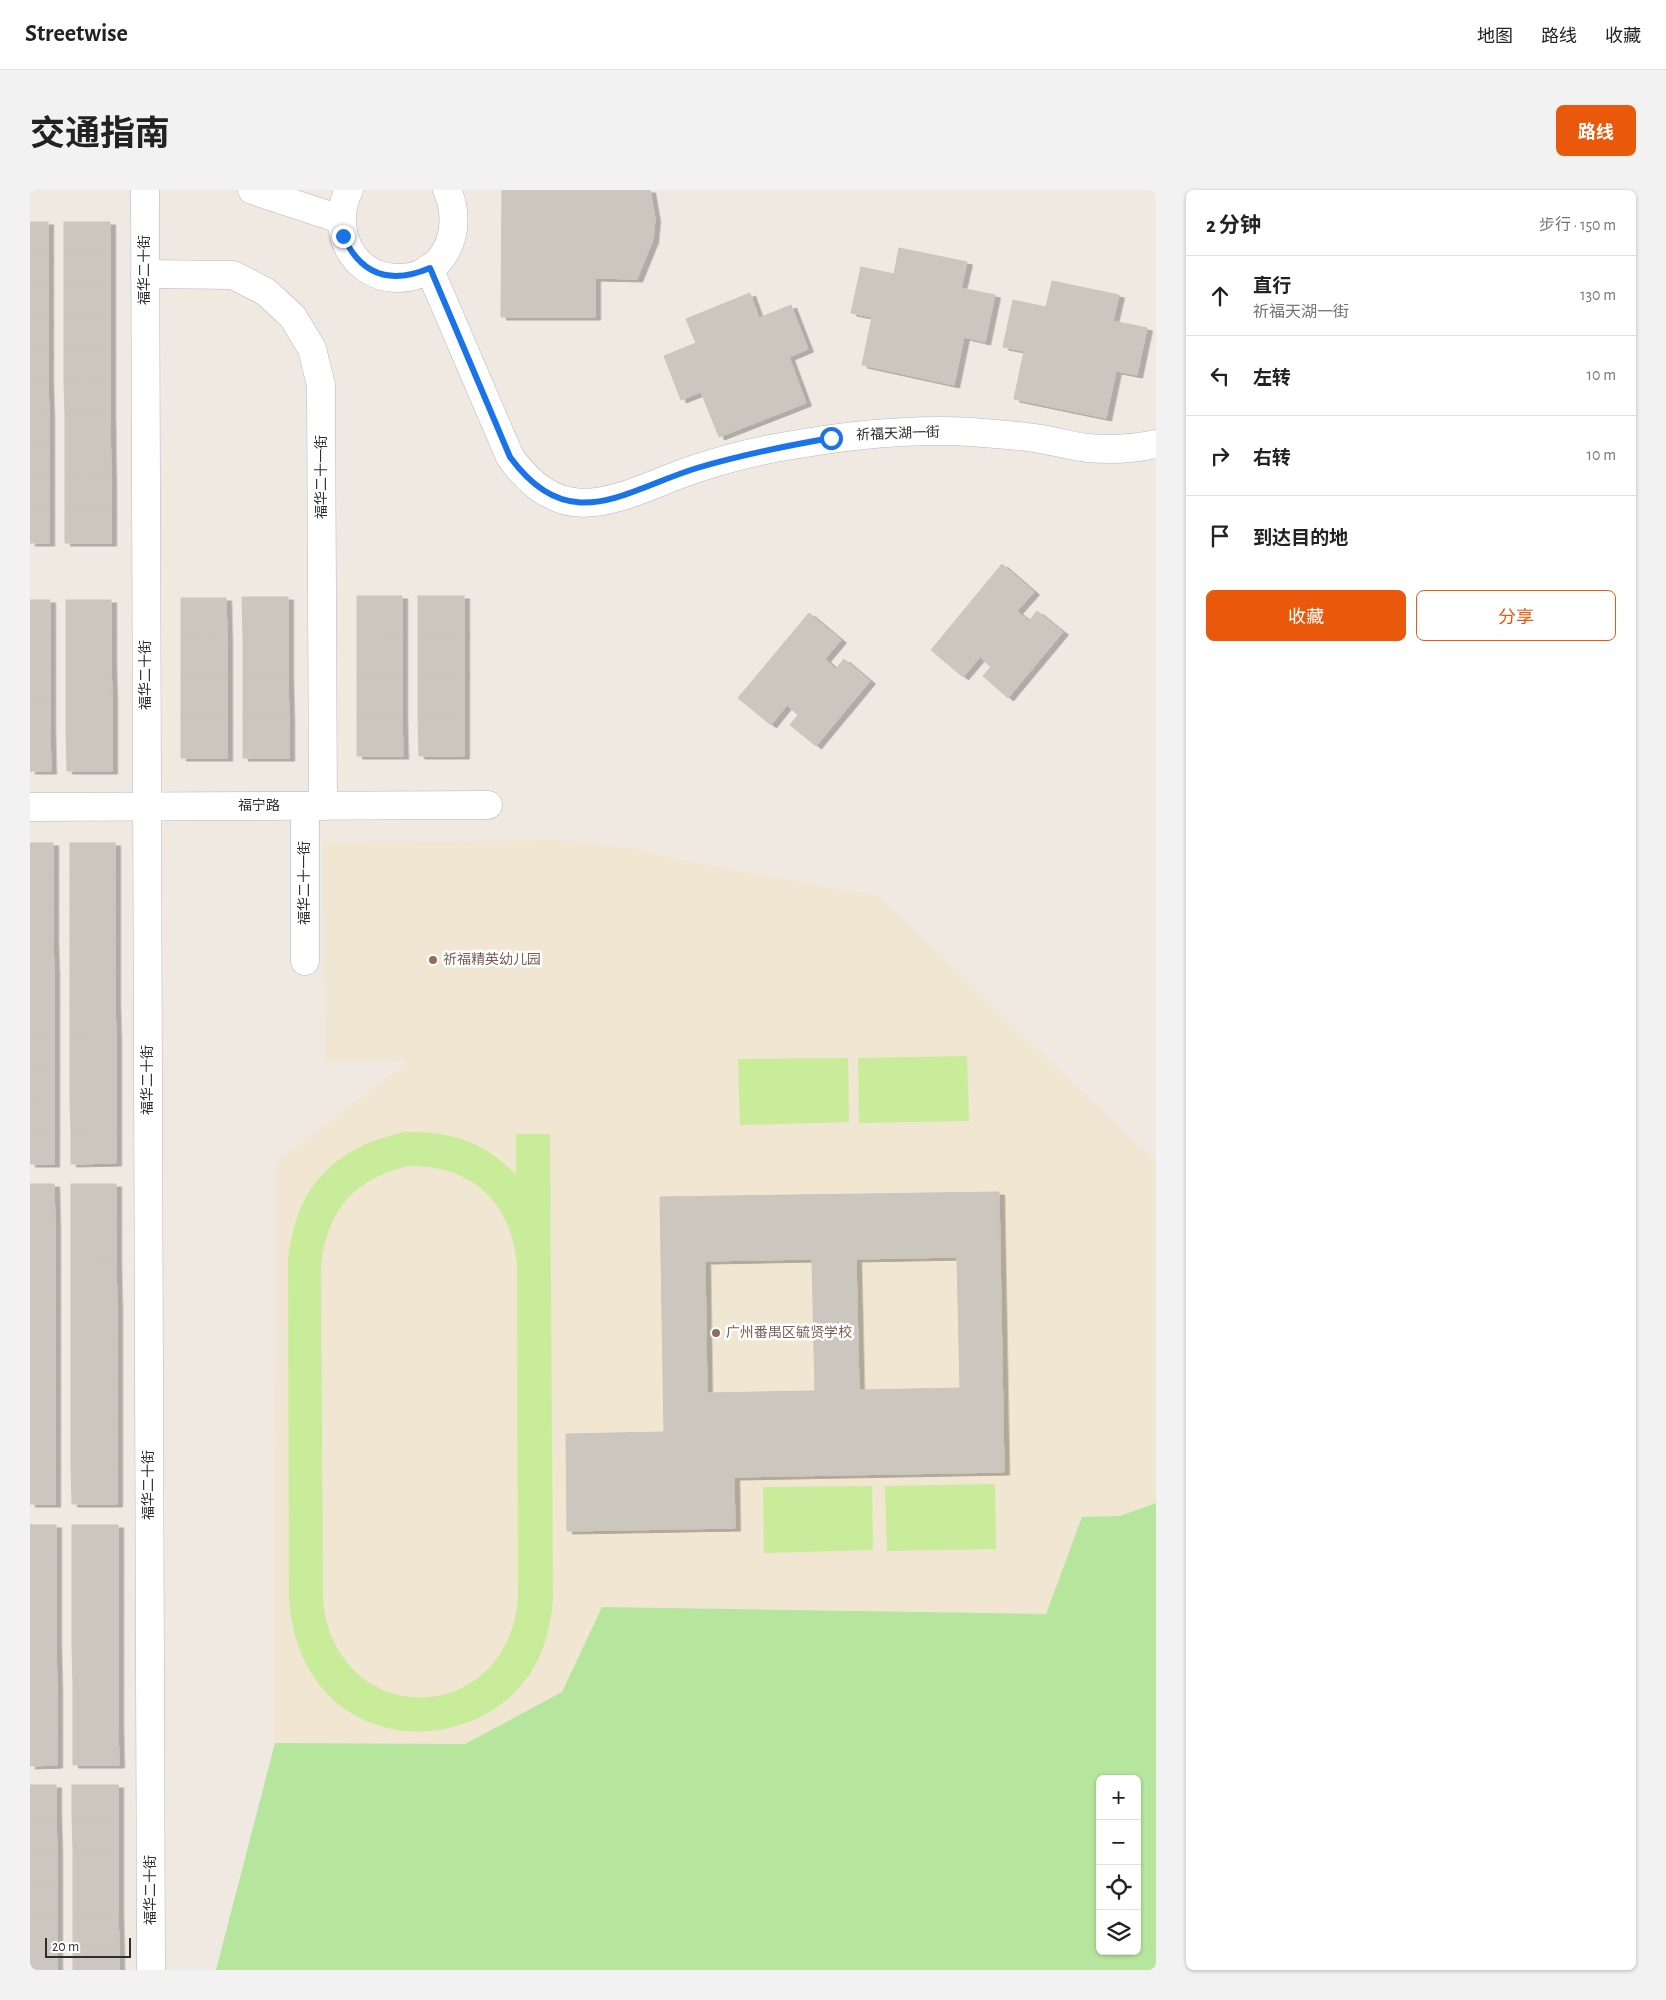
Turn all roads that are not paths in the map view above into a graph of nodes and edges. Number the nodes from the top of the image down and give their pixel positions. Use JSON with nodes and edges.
{"nodes":[{"id":1,"x":145,"y":190,"type":"edge"},
{"id":2,"x":252,"y":190,"type":"edge"},
{"id":3,"x":349,"y":190,"type":"edge"},
{"id":4,"x":447,"y":190,"type":"edge"},
{"id":5,"x":340,"y":219,"type":"junction"},
{"id":6,"x":430,"y":268,"type":"junction"},
{"id":7,"x":145,"y":274,"type":"junction"},
{"id":8,"x":1156,"y":444,"type":"edge"},
{"id":9,"x":488,"y":805,"type":"dead end"},
{"id":10,"x":314,"y":806,"type":"junction"},
{"id":11,"x":30,"y":807,"type":"edge"},
{"id":12,"x":147,"y":807,"type":"junction"},
{"id":13,"x":305,"y":961,"type":"dead end"},
{"id":14,"x":151,"y":1970,"type":"edge"}],
"edges":[{"from":1,"to":7,"type":"street","name":"福华二十街"},
{"from":2,"to":5,"type":"street"},
{"from":3,"to":5,"type":"street"},
{"from":4,"to":6,"type":"street"},
{"from":5,"to":6,"type":"street"},
{"from":6,"to":8,"type":"street","name":"祈福天湖一街"},
{"from":7,"to":10,"type":"street","name":"福华二十一街"},
{"from":7,"to":12,"type":"street","name":"福华二十街"},
{"from":9,"to":10,"type":"street","name":"福宁路"},
{"from":10,"to":12,"type":"street","name":"福宁路"},
{"from":10,"to":13,"type":"street","name":"福华二十一街"},
{"from":11,"to":12,"type":"street","name":"福宁路"},
{"from":12,"to":14,"type":"street","name":"福华二十街"}]}
